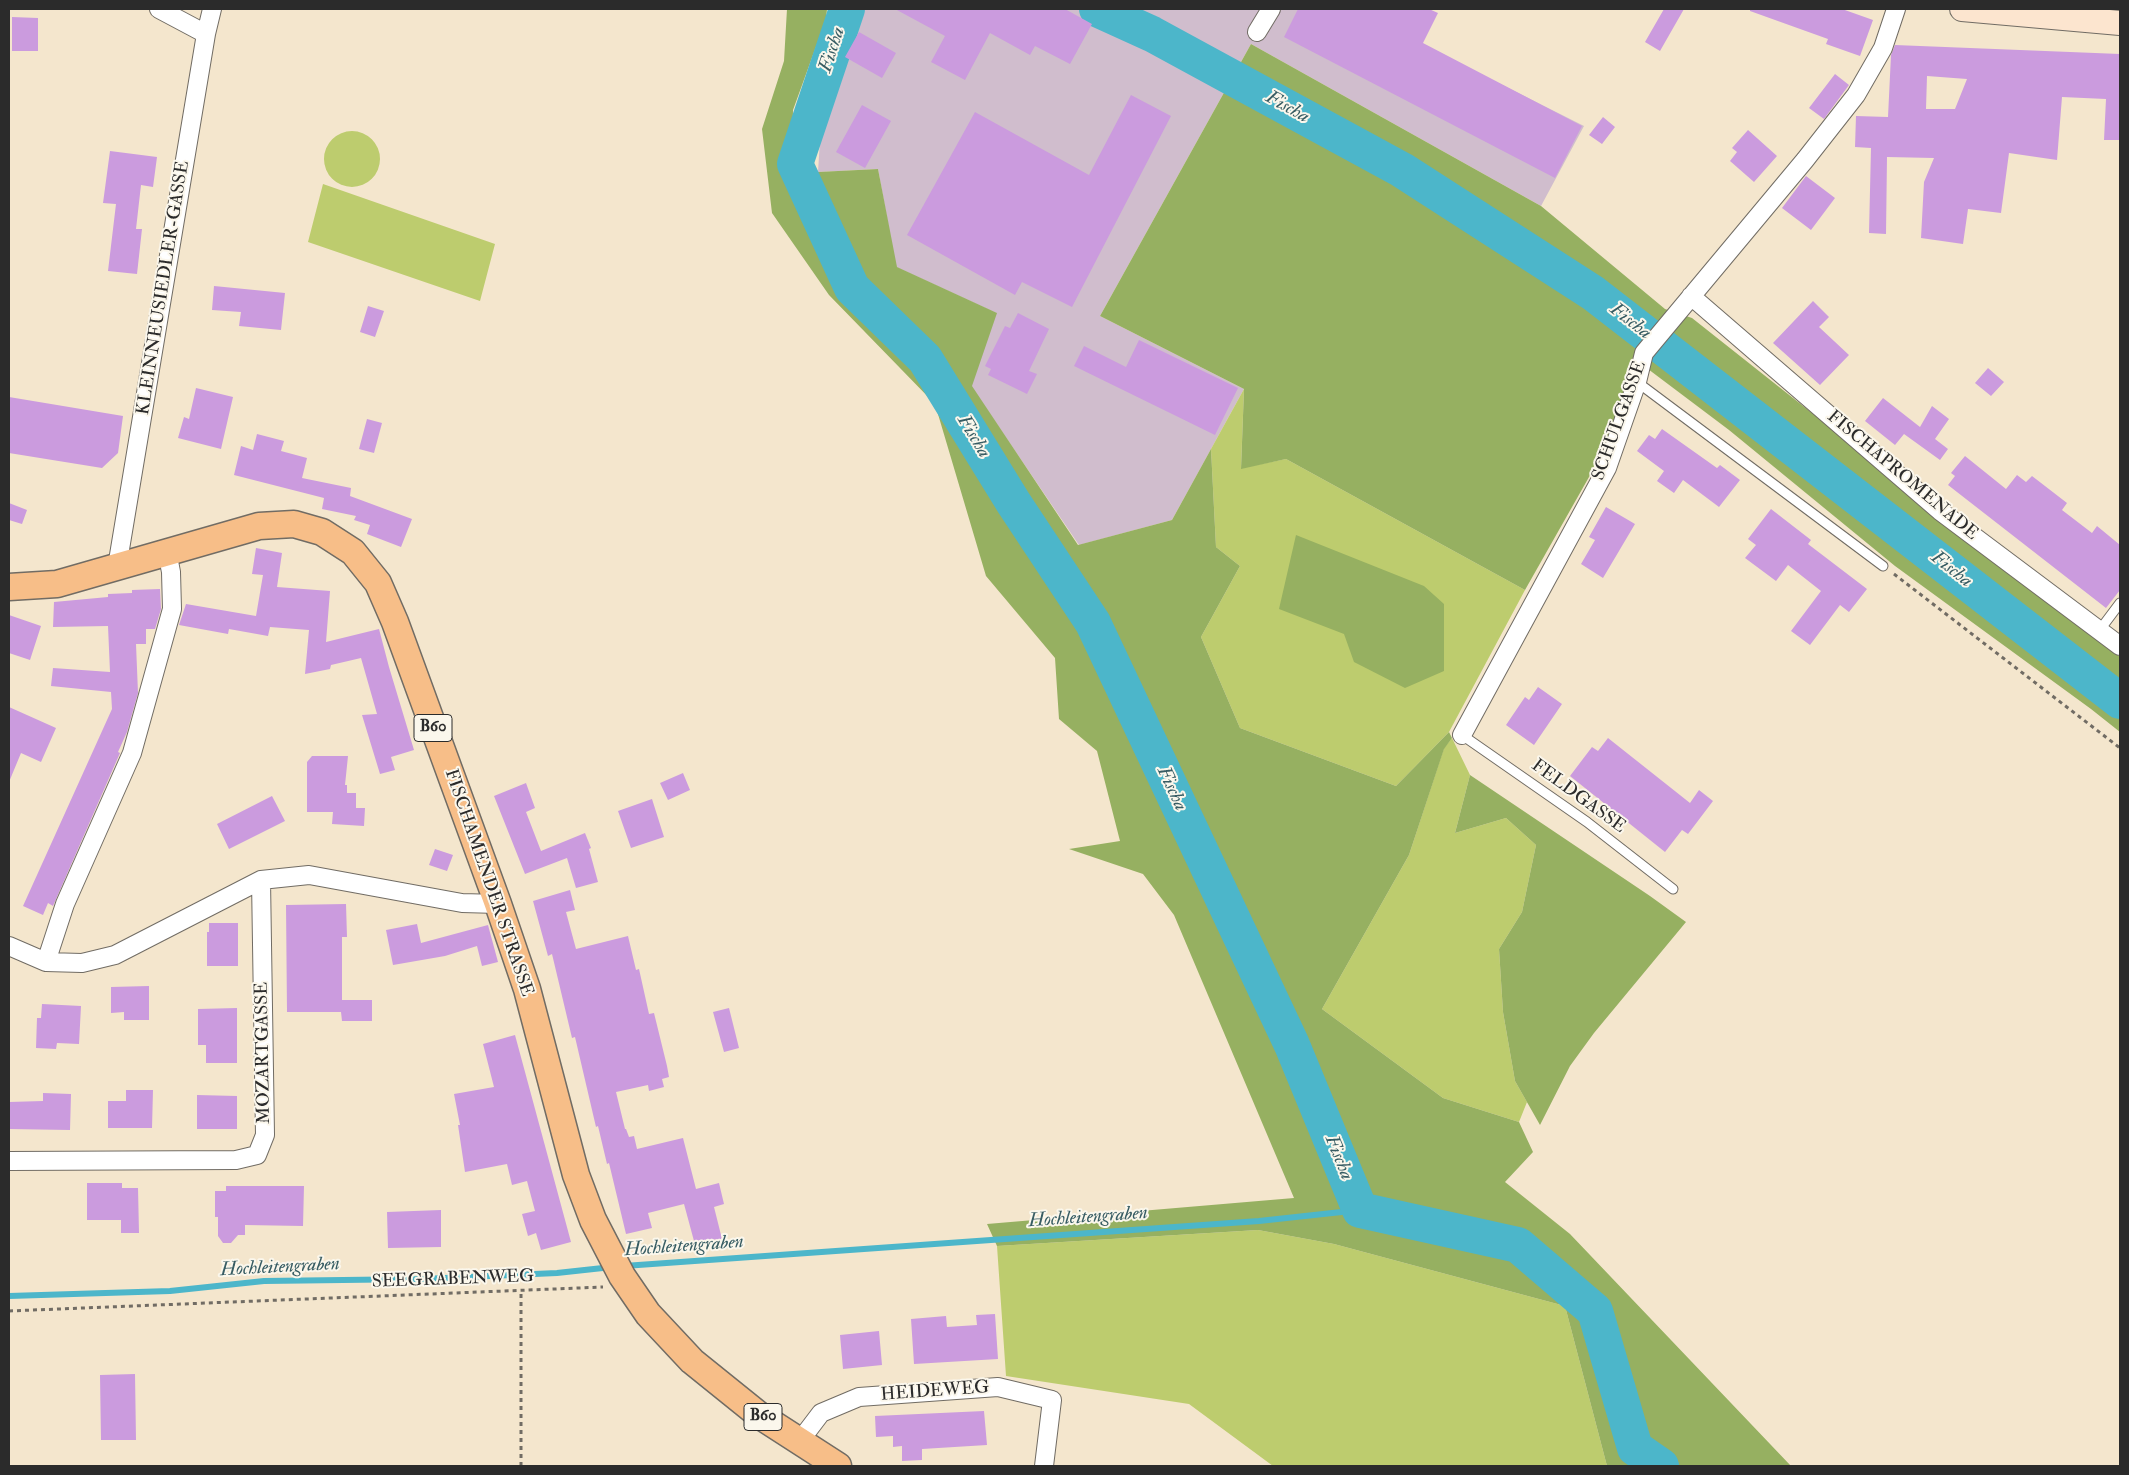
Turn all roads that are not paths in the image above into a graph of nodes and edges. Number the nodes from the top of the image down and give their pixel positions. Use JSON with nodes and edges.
{"nodes":[{"id":1,"x":159,"y":9,"type":"edge"},
{"id":2,"x":212,"y":9,"type":"edge"},
{"id":3,"x":1271,"y":9,"type":"edge"},
{"id":4,"x":1896,"y":9,"type":"edge"},
{"id":5,"x":1962,"y":9,"type":"edge"},
{"id":6,"x":2120,"y":23,"type":"edge"},
{"id":7,"x":1258,"y":32,"type":"dead end"},
{"id":8,"x":206,"y":34,"type":"junction"},
{"id":9,"x":1691,"y":296,"type":"junction"},
{"id":10,"x":1637,"y":382,"type":"junction"},
{"id":11,"x":167,"y":551,"type":"junction"},
{"id":12,"x":1884,"y":566,"type":"road end"},
{"id":13,"x":118,"y":568,"type":"junction"},
{"id":14,"x":9,"y":587,"type":"edge"},
{"id":15,"x":2120,"y":603,"type":"edge"},
{"id":16,"x":2099,"y":631,"type":"junction"},
{"id":17,"x":2120,"y":646,"type":"edge"},
{"id":18,"x":1462,"y":735,"type":"joint"},
{"id":19,"x":261,"y":880,"type":"junction"},
{"id":20,"x":1673,"y":889,"type":"dead end"},
{"id":21,"x":498,"y":904,"type":"junction"},
{"id":22,"x":9,"y":946,"type":"edge"},
{"id":23,"x":46,"y":962,"type":"junction"},
{"id":24,"x":9,"y":1161,"type":"edge"},
{"id":25,"x":799,"y":1442,"type":"junction"},
{"id":26,"x":838,"y":1466,"type":"edge"},
{"id":27,"x":1044,"y":1466,"type":"edge"}],
"edges":[{"from":1,"to":8,"type":"street"},
{"from":2,"to":8,"type":"street","name":"KLEINNEUSIEDLER-GASSE"},
{"from":3,"to":7,"type":"street"},
{"from":4,"to":9,"type":"street","name":"SCHULGASSE"},
{"from":5,"to":6,"type":"main road"},
{"from":8,"to":13,"type":"street","name":"KLEINNEUSIEDLER-GASSE"},
{"from":9,"to":10,"type":"street","name":"SCHULGASSE"},
{"from":9,"to":16,"type":"street","name":"FISCHAPROMENADE"},
{"from":10,"to":12,"type":"lane"},
{"from":10,"to":18,"type":"street","name":"SCHULGASSE"},
{"from":11,"to":13,"type":"main road","name":"FISCHAMENDER STRASSE","number":"B60"},
{"from":11,"to":21,"type":"main road","name":"FISCHAMENDER STRASSE","number":"B60"},
{"from":11,"to":23,"type":"street"},
{"from":13,"to":14,"type":"main road","name":"FISCHAMENDER STRASSE","number":"B60"},
{"from":15,"to":16,"type":"lane"},
{"from":16,"to":17,"type":"street","name":"FISCHAPROMENADE"},
{"from":18,"to":20,"type":"lane","name":"FELDGASSE"},
{"from":19,"to":21,"type":"street"},
{"from":19,"to":23,"type":"street"},
{"from":19,"to":24,"type":"street","name":"MOZARTGASSE"},
{"from":21,"to":25,"type":"main road","name":"FISCHAMENDER STRASSE","number":"B60"},
{"from":22,"to":23,"type":"street"},
{"from":25,"to":26,"type":"main road","number":"B60"},
{"from":25,"to":27,"type":"street","name":"HEIDEWEG"}]}
